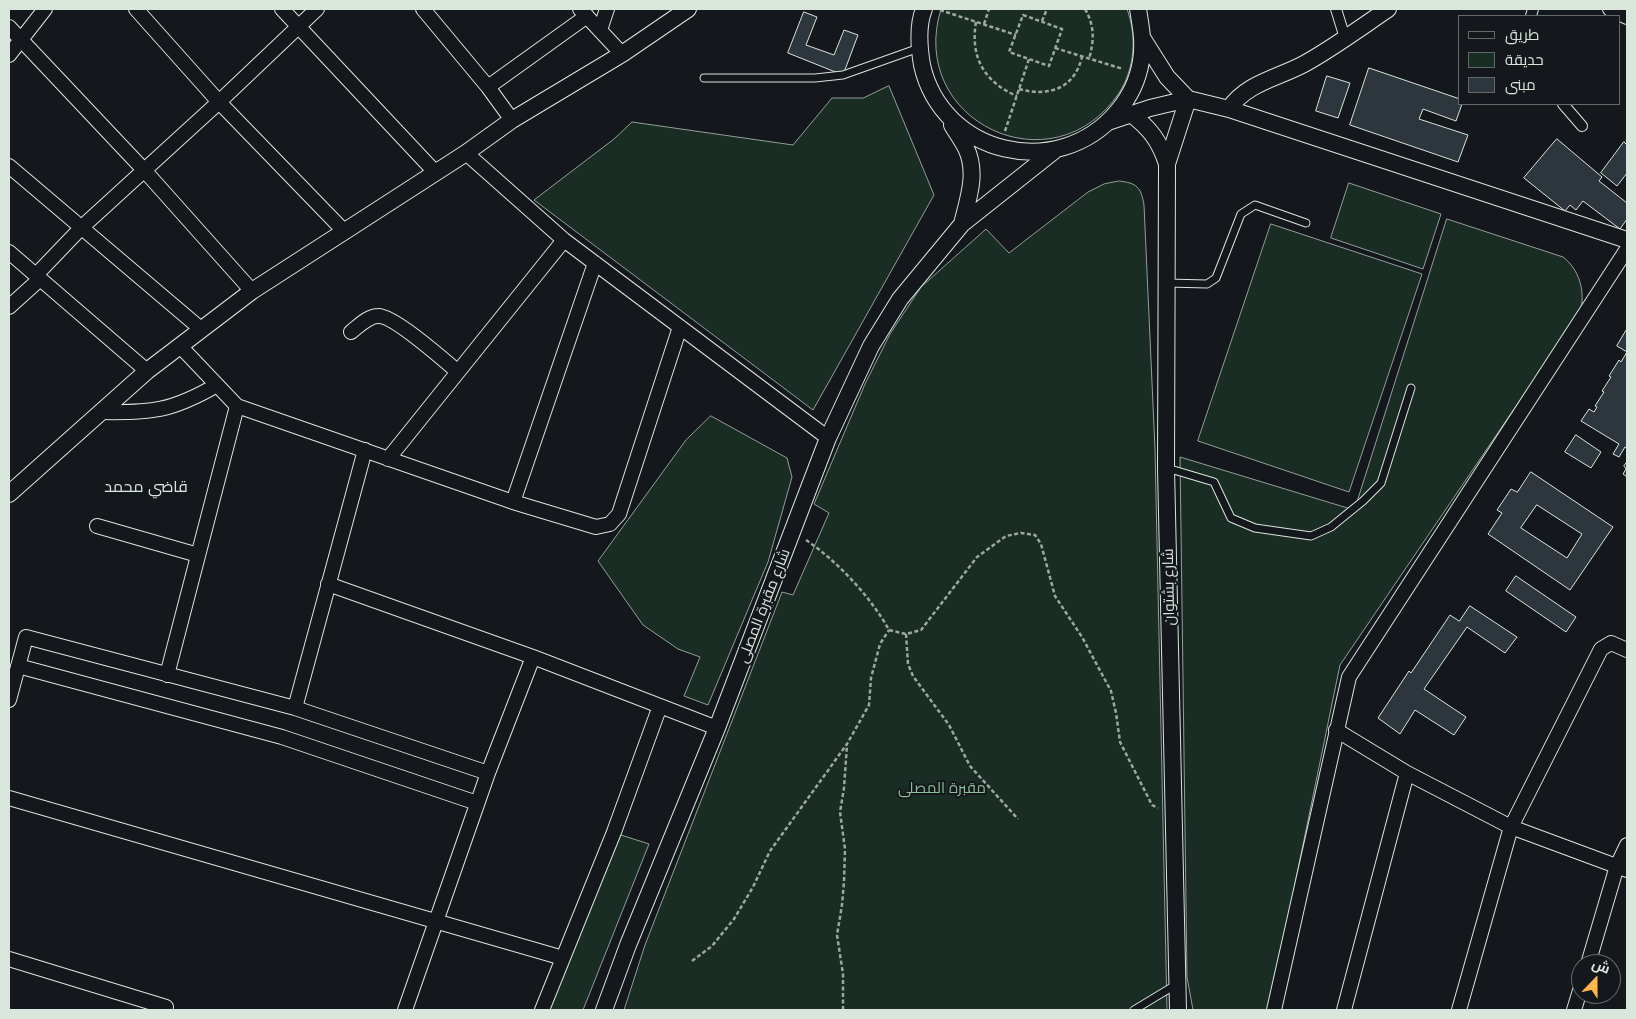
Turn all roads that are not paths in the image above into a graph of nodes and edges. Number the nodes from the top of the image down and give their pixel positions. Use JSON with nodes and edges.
{"nodes":[{"id":1,"x":46,"y":9,"type":"edge"},
{"id":2,"x":136,"y":9,"type":"edge"},
{"id":3,"x":282,"y":9,"type":"edge"},
{"id":4,"x":317,"y":9,"type":"edge"},
{"id":5,"x":422,"y":9,"type":"edge"},
{"id":6,"x":608,"y":9,"type":"edge"},
{"id":7,"x":688,"y":9,"type":"edge"},
{"id":8,"x":1138,"y":9,"type":"edge"},
{"id":9,"x":1336,"y":9,"type":"edge"},
{"id":10,"x":1388,"y":9,"type":"edge"},
{"id":11,"x":927,"y":10,"type":"edge"},
{"id":12,"x":583,"y":12,"type":"edge"},
{"id":13,"x":298,"y":26,"type":"junction"},
{"id":14,"x":9,"y":27,"type":"edge"},
{"id":15,"x":600,"y":30,"type":"junction"},
{"id":16,"x":1345,"y":38,"type":"junction"},
{"id":17,"x":21,"y":39,"type":"junction"},
{"id":18,"x":1143,"y":39,"type":"junction"},
{"id":19,"x":919,"y":48,"type":"junction"},
{"id":20,"x":622,"y":54,"type":"junction"},
{"id":21,"x":9,"y":55,"type":"edge"},
{"id":22,"x":704,"y":78,"type":"dead end"},
{"id":23,"x":488,"y":87,"type":"junction"},
{"id":24,"x":1188,"y":99,"type":"junction"},
{"id":25,"x":219,"y":102,"type":"junction"},
{"id":26,"x":1564,"y":105,"type":"edge"},
{"id":27,"x":940,"y":107,"type":"junction"},
{"id":28,"x":1229,"y":109,"type":"junction"},
{"id":29,"x":1131,"y":114,"type":"junction"},
{"id":30,"x":512,"y":120,"type":"junction"},
{"id":31,"x":1108,"y":122,"type":"junction"},
{"id":32,"x":1582,"y":126,"type":"dead end"},
{"id":33,"x":1054,"y":150,"type":"junction"},
{"id":34,"x":466,"y":153,"type":"junction"},
{"id":35,"x":1167,"y":164,"type":"junction"},
{"id":36,"x":9,"y":166,"type":"edge"},
{"id":37,"x":144,"y":170,"type":"junction"},
{"id":38,"x":435,"y":172,"type":"junction"},
{"id":39,"x":1306,"y":223,"type":"dead end"},
{"id":40,"x":962,"y":224,"type":"junction"},
{"id":41,"x":82,"y":227,"type":"junction"},
{"id":42,"x":345,"y":232,"type":"junction"},
{"id":43,"x":564,"y":240,"type":"junction"},
{"id":44,"x":1627,"y":240,"type":"edge"},
{"id":45,"x":1627,"y":249,"type":"edge"},
{"id":46,"x":9,"y":252,"type":"edge"},
{"id":47,"x":595,"y":263,"type":"junction"},
{"id":48,"x":38,"y":277,"type":"junction"},
{"id":49,"x":1166,"y":283,"type":"junction"},
{"id":50,"x":252,"y":291,"type":"junction"},
{"id":51,"x":9,"y":307,"type":"edge"},
{"id":52,"x":680,"y":327,"type":"junction"},
{"id":53,"x":201,"y":329,"type":"junction"},
{"id":54,"x":351,"y":332,"type":"dead end"},
{"id":55,"x":180,"y":346,"type":"junction"},
{"id":56,"x":147,"y":371,"type":"junction"},
{"id":57,"x":458,"y":372,"type":"junction"},
{"id":58,"x":217,"y":385,"type":"junction"},
{"id":59,"x":1412,"y":388,"type":"dead end"},
{"id":60,"x":237,"y":406,"type":"junction"},
{"id":61,"x":101,"y":412,"type":"junction"},
{"id":62,"x":828,"y":438,"type":"junction"},
{"id":63,"x":365,"y":450,"type":"junction"},
{"id":64,"x":388,"y":459,"type":"junction"},
{"id":65,"x":1166,"y":468,"type":"junction"},
{"id":66,"x":9,"y":494,"type":"edge"},
{"id":67,"x":513,"y":502,"type":"junction"},
{"id":68,"x":97,"y":526,"type":"dead end"},
{"id":69,"x":198,"y":555,"type":"junction"},
{"id":70,"x":328,"y":584,"type":"junction"},
{"id":71,"x":1627,"y":650,"type":"edge"},
{"id":72,"x":533,"y":657,"type":"junction"},
{"id":73,"x":18,"y":666,"type":"junction"},
{"id":74,"x":167,"y":675,"type":"junction"},
{"id":75,"x":9,"y":700,"type":"edge"},
{"id":76,"x":660,"y":706,"type":"junction"},
{"id":77,"x":295,"y":708,"type":"junction"},
{"id":78,"x":717,"y":728,"type":"junction"},
{"id":79,"x":1336,"y":730,"type":"junction"},
{"id":80,"x":488,"y":773,"type":"junction"},
{"id":81,"x":1407,"y":773,"type":"junction"},
{"id":82,"x":9,"y":798,"type":"edge"},
{"id":83,"x":477,"y":803,"type":"junction"},
{"id":84,"x":1511,"y":827,"type":"junction"},
{"id":85,"x":1627,"y":845,"type":"edge"},
{"id":86,"x":1622,"y":868,"type":"edge"},
{"id":87,"x":436,"y":920,"type":"junction"},
{"id":88,"x":1592,"y":954,"type":"edge"},
{"id":89,"x":563,"y":958,"type":"junction"},
{"id":90,"x":9,"y":959,"type":"edge"},
{"id":91,"x":1178,"y":984,"type":"junction"},
{"id":92,"x":165,"y":1010,"type":"edge"},
{"id":93,"x":405,"y":1010,"type":"edge"},
{"id":94,"x":542,"y":1010,"type":"edge"},
{"id":95,"x":604,"y":1010,"type":"edge"},
{"id":96,"x":1134,"y":1010,"type":"edge"},
{"id":97,"x":1178,"y":1010,"type":"edge"},
{"id":98,"x":1274,"y":1010,"type":"edge"},
{"id":99,"x":1344,"y":1010,"type":"edge"},
{"id":100,"x":1459,"y":1010,"type":"edge"}],
"edges":[{"from":1,"to":17,"type":"street"},
{"from":2,"to":25,"type":"street"},
{"from":3,"to":13,"type":"street"},
{"from":4,"to":13,"type":"street"},
{"from":5,"to":23,"type":"street"},
{"from":6,"to":15,"type":"street"},
{"from":7,"to":20,"type":"street"},
{"from":8,"to":18,"type":"street"},
{"from":9,"to":16,"type":"street"},
{"from":10,"to":16,"type":"street"},
{"from":11,"to":19,"type":"street"},
{"from":12,"to":15,"type":"street"},
{"from":12,"to":23,"type":"street"},
{"from":13,"to":25,"type":"street"},
{"from":13,"to":38,"type":"street"},
{"from":14,"to":17,"type":"street"},
{"from":15,"to":20,"type":"street"},
{"from":16,"to":28,"type":"street"},
{"from":17,"to":21,"type":"street"},
{"from":17,"to":37,"type":"street"},
{"from":18,"to":24,"type":"street"},
{"from":18,"to":31,"type":"street"},
{"from":19,"to":22,"type":"lane"},
{"from":19,"to":27,"type":"street"},
{"from":20,"to":30,"type":"street"},
{"from":23,"to":30,"type":"street"},
{"from":24,"to":28,"type":"street"},
{"from":24,"to":29,"type":"street"},
{"from":24,"to":35,"type":"street","name":"شارع بشتوان"},
{"from":25,"to":37,"type":"street"},
{"from":25,"to":42,"type":"street"},
{"from":26,"to":32,"type":"street"},
{"from":27,"to":33,"type":"street"},
{"from":27,"to":40,"type":"street","name":"شارع مقبرة المصلى"},
{"from":28,"to":44,"type":"street"},
{"from":29,"to":31,"type":"street"},
{"from":29,"to":35,"type":"street","name":"شارع بشتوان"},
{"from":30,"to":34,"type":"street"},
{"from":31,"to":33,"type":"street"},
{"from":33,"to":40,"type":"street","name":"شارع مقبرة المصلى"},
{"from":34,"to":38,"type":"street"},
{"from":34,"to":43,"type":"street"},
{"from":35,"to":49,"type":"street","name":"شارع بشتوان"},
{"from":36,"to":41,"type":"street"},
{"from":37,"to":41,"type":"street"},
{"from":37,"to":50,"type":"street"},
{"from":38,"to":42,"type":"street"},
{"from":39,"to":49,"type":"lane"},
{"from":40,"to":62,"type":"street","name":"شارع مقبرة المصلى"},
{"from":41,"to":48,"type":"street"},
{"from":41,"to":53,"type":"street"},
{"from":42,"to":50,"type":"street"},
{"from":43,"to":47,"type":"street"},
{"from":43,"to":57,"type":"street"},
{"from":45,"to":79,"type":"street"},
{"from":46,"to":48,"type":"street"},
{"from":47,"to":52,"type":"street"},
{"from":47,"to":67,"type":"street"},
{"from":48,"to":51,"type":"street"},
{"from":48,"to":56,"type":"street"},
{"from":49,"to":65,"type":"street","name":"شارع بشتوان"},
{"from":50,"to":53,"type":"street"},
{"from":52,"to":62,"type":"street"},
{"from":52,"to":67,"type":"street"},
{"from":53,"to":55,"type":"street"},
{"from":54,"to":57,"type":"street"},
{"from":55,"to":56,"type":"street"},
{"from":55,"to":58,"type":"street"},
{"from":56,"to":61,"type":"street"},
{"from":57,"to":64,"type":"street"},
{"from":58,"to":60,"type":"street"},
{"from":58,"to":61,"type":"street"},
{"from":59,"to":65,"type":"lane"},
{"from":60,"to":63,"type":"street"},
{"from":60,"to":69,"type":"street"},
{"from":61,"to":66,"type":"street"},
{"from":62,"to":78,"type":"street","name":"شارع مقبرة المصلى"},
{"from":63,"to":64,"type":"street"},
{"from":63,"to":70,"type":"street"},
{"from":64,"to":67,"type":"street"},
{"from":65,"to":91,"type":"street","name":"شارع بشتوان"},
{"from":68,"to":69,"type":"street"},
{"from":69,"to":74,"type":"street"},
{"from":70,"to":72,"type":"street"},
{"from":70,"to":77,"type":"street"},
{"from":71,"to":84,"type":"street"},
{"from":72,"to":76,"type":"street"},
{"from":72,"to":80,"type":"street"},
{"from":73,"to":74,"type":"street"},
{"from":73,"to":75,"type":"street"},
{"from":73,"to":83,"type":"street"},
{"from":74,"to":77,"type":"street"},
{"from":76,"to":78,"type":"street"},
{"from":76,"to":89,"type":"street"},
{"from":77,"to":80,"type":"street"},
{"from":78,"to":95,"type":"street","name":"شارع مقبرة المصلى"},
{"from":79,"to":81,"type":"street"},
{"from":79,"to":98,"type":"street"},
{"from":80,"to":83,"type":"street"},
{"from":81,"to":84,"type":"street"},
{"from":81,"to":99,"type":"street"},
{"from":82,"to":87,"type":"street"},
{"from":83,"to":87,"type":"street"},
{"from":84,"to":86,"type":"street"},
{"from":84,"to":100,"type":"street"},
{"from":85,"to":86,"type":"street"},
{"from":86,"to":88,"type":"street"},
{"from":87,"to":89,"type":"street"},
{"from":87,"to":93,"type":"street"},
{"from":89,"to":94,"type":"street"},
{"from":90,"to":92,"type":"street"},
{"from":91,"to":96,"type":"lane"},
{"from":91,"to":97,"type":"street","name":"شارع بشتوان"}]}
